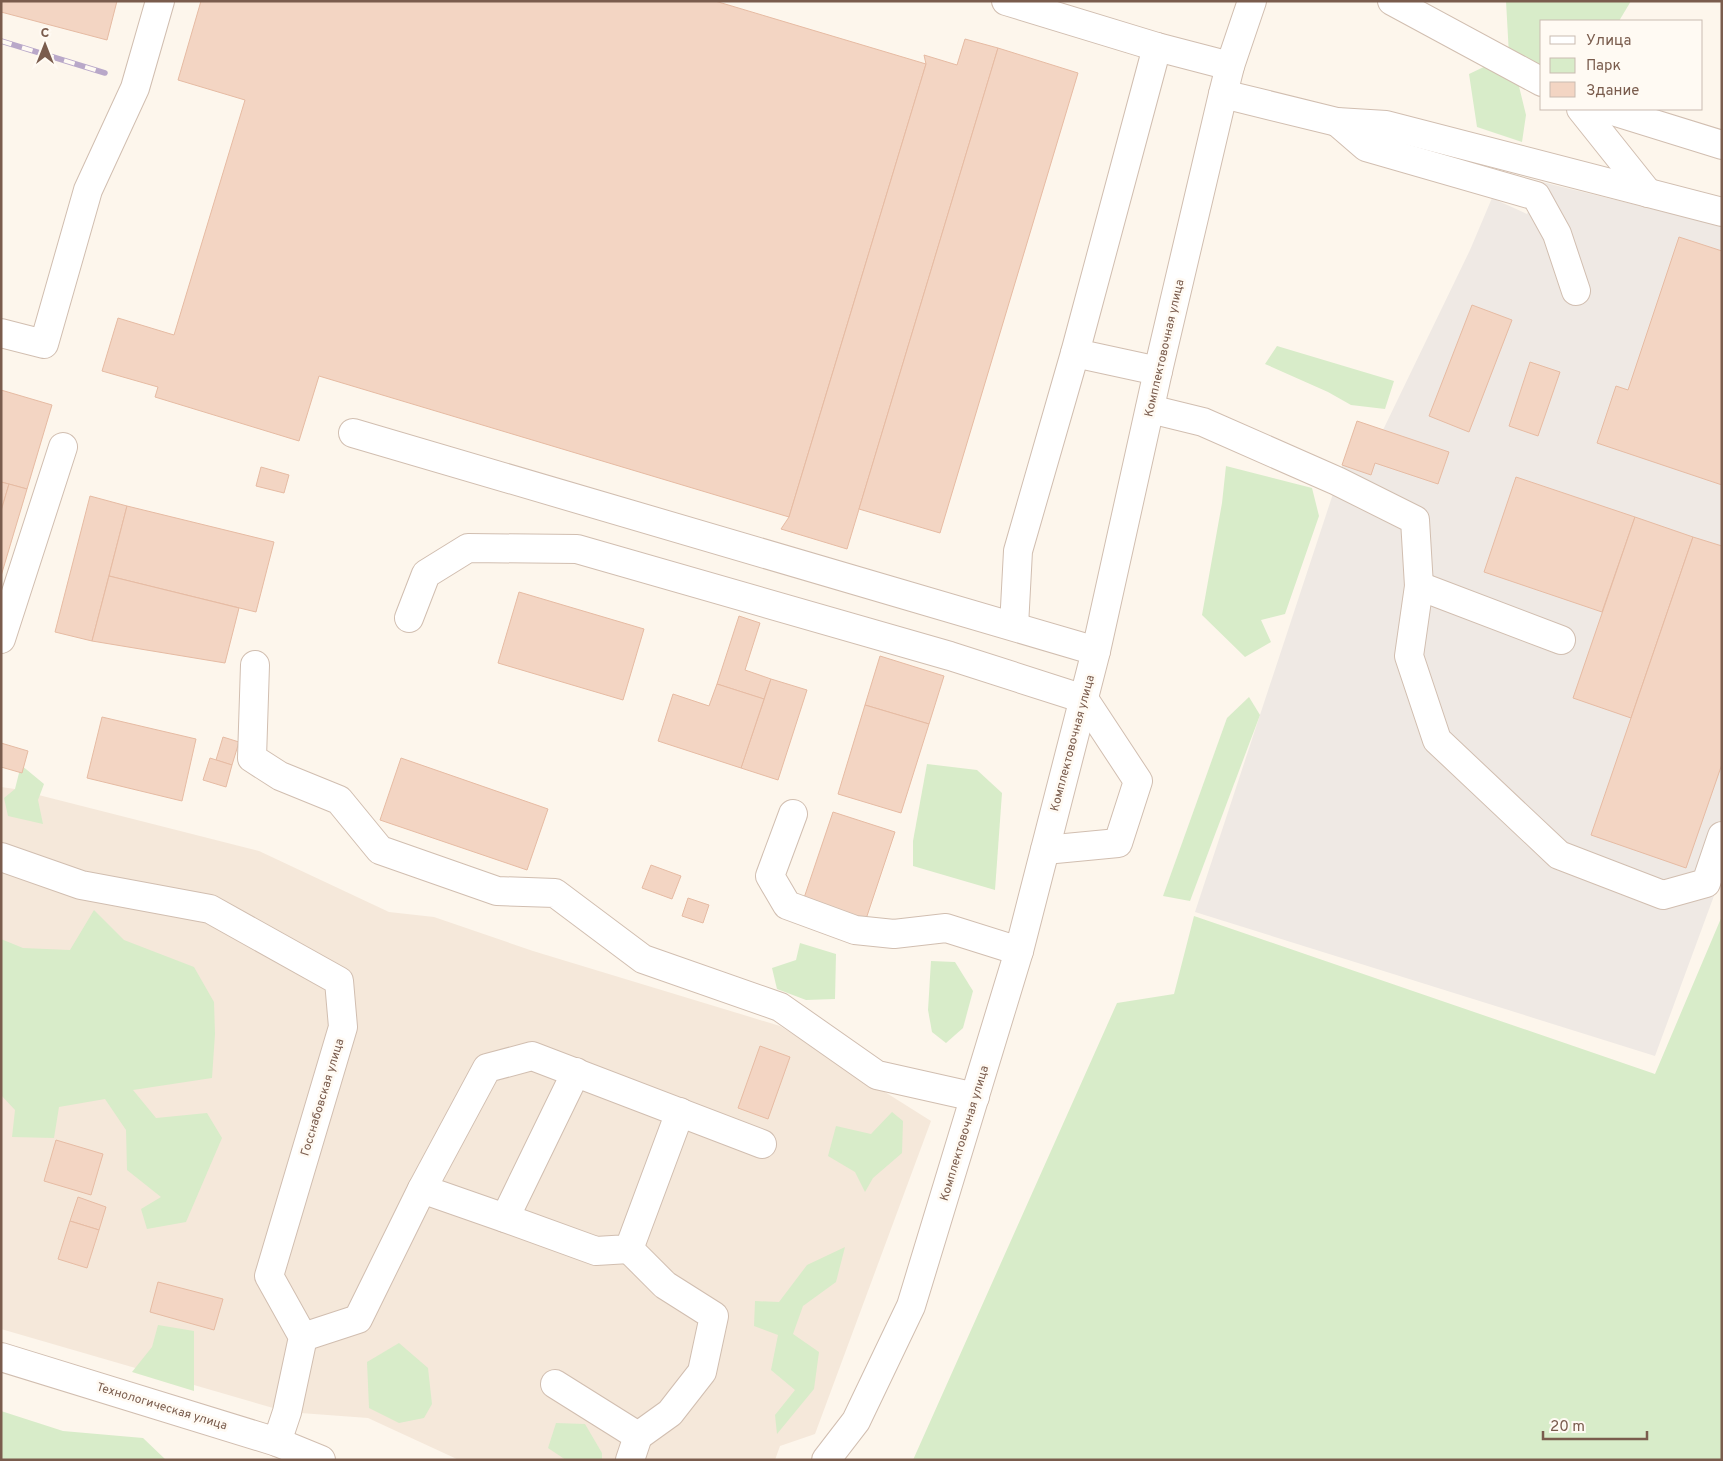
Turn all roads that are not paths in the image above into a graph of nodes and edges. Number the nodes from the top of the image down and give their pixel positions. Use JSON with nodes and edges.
{"nodes":[{"id":1,"x":160,"y":1,"type":"edge"},
{"id":2,"x":1006,"y":1,"type":"edge"},
{"id":3,"x":1252,"y":1,"type":"edge"},
{"id":4,"x":1392,"y":1,"type":"edge"},
{"id":5,"x":1156,"y":47,"type":"junction"},
{"id":6,"x":1230,"y":66,"type":"junction"},
{"id":7,"x":1540,"y":81,"type":"edge"},
{"id":8,"x":1223,"y":94,"type":"junction"},
{"id":9,"x":1582,"y":110,"type":"edge"},
{"id":10,"x":1609,"y":110,"type":"edge"},
{"id":11,"x":1337,"y":122,"type":"junction"},
{"id":12,"x":1722,"y":145,"type":"edge"},
{"id":13,"x":1648,"y":192,"type":"junction"},
{"id":14,"x":1722,"y":212,"type":"edge"},
{"id":15,"x":1576,"y":291,"type":"dead end"},
{"id":16,"x":1,"y":333,"type":"edge"},
{"id":17,"x":1076,"y":353,"type":"junction"},
{"id":18,"x":1158,"y":371,"type":"junction"},
{"id":19,"x":1150,"y":409,"type":"junction"},
{"id":20,"x":353,"y":433,"type":"dead end"},
{"id":21,"x":63,"y":446,"type":"dead end"},
{"id":22,"x":1419,"y":586,"type":"junction"},
{"id":23,"x":409,"y":618,"type":"dead end"},
{"id":24,"x":1014,"y":626,"type":"junction"},
{"id":25,"x":1,"y":639,"type":"edge"},
{"id":26,"x":1561,"y":640,"type":"dead end"},
{"id":27,"x":1096,"y":651,"type":"junction"},
{"id":28,"x":254,"y":665,"type":"dead end"},
{"id":29,"x":1084,"y":699,"type":"junction"},
{"id":30,"x":793,"y":814,"type":"dead end"},
{"id":31,"x":1722,"y":836,"type":"edge"},
{"id":32,"x":1044,"y":850,"type":"junction"},
{"id":33,"x":1,"y":857,"type":"edge"},
{"id":34,"x":1019,"y":951,"type":"junction"},
{"id":35,"x":576,"y":1072,"type":"junction"},
{"id":36,"x":975,"y":1097,"type":"junction"},
{"id":37,"x":680,"y":1112,"type":"junction"},
{"id":38,"x":762,"y":1144,"type":"dead end"},
{"id":39,"x":422,"y":1189,"type":"junction"},
{"id":40,"x":505,"y":1218,"type":"junction"},
{"id":41,"x":629,"y":1249,"type":"junction"},
{"id":42,"x":303,"y":1338,"type":"junction"},
{"id":43,"x":1,"y":1357,"type":"edge"},
{"id":44,"x":554,"y":1384,"type":"dead end"},
{"id":45,"x":277,"y":1442,"type":"junction"},
{"id":46,"x":634,"y":1448,"type":"edge"},
{"id":47,"x":321,"y":1460,"type":"edge"},
{"id":48,"x":826,"y":1460,"type":"edge"}],
"edges":[{"from":1,"to":16,"type":"street"},
{"from":2,"to":5,"type":"street"},
{"from":3,"to":6,"type":"street","name":"Комплектовочная улица"},
{"from":4,"to":7,"type":"street"},
{"from":5,"to":6,"type":"street"},
{"from":5,"to":17,"type":"street"},
{"from":6,"to":8,"type":"street","name":"Комплектовочная улица"},
{"from":8,"to":11,"type":"street"},
{"from":8,"to":18,"type":"street","name":"Комплектовочная улица"},
{"from":9,"to":13,"type":"street"},
{"from":10,"to":12,"type":"street"},
{"from":11,"to":13,"type":"street"},
{"from":11,"to":15,"type":"street"},
{"from":13,"to":14,"type":"street"},
{"from":17,"to":18,"type":"street"},
{"from":17,"to":24,"type":"street"},
{"from":18,"to":19,"type":"street","name":"Комплектовочная улица"},
{"from":19,"to":22,"type":"street"},
{"from":19,"to":27,"type":"street","name":"Комплектовочная улица"},
{"from":20,"to":24,"type":"street"},
{"from":21,"to":25,"type":"street"},
{"from":22,"to":26,"type":"street"},
{"from":22,"to":31,"type":"street"},
{"from":23,"to":29,"type":"street"},
{"from":24,"to":27,"type":"street"},
{"from":27,"to":29,"type":"street","name":"Комплектовочная улица"},
{"from":28,"to":36,"type":"street"},
{"from":29,"to":32,"type":"street","name":"Комплектовочная улица"},
{"from":29,"to":32,"type":"street"},
{"from":30,"to":34,"type":"street"},
{"from":32,"to":34,"type":"street","name":"Комплектовочная улица"},
{"from":33,"to":42,"type":"street","name":"Госснабовская улица"},
{"from":34,"to":36,"type":"street","name":"Комплектовочная улица"},
{"from":35,"to":37,"type":"street"},
{"from":35,"to":39,"type":"street"},
{"from":35,"to":40,"type":"street"},
{"from":36,"to":48,"type":"street","name":"Комплектовочная улица"},
{"from":37,"to":38,"type":"street"},
{"from":37,"to":41,"type":"street"},
{"from":39,"to":40,"type":"street"},
{"from":39,"to":42,"type":"street"},
{"from":40,"to":41,"type":"street"},
{"from":41,"to":46,"type":"street"},
{"from":42,"to":45,"type":"street"},
{"from":43,"to":45,"type":"street","name":"Технологическая улица"},
{"from":44,"to":46,"type":"street"},
{"from":45,"to":47,"type":"street","name":"Технологическая улица"}]}
